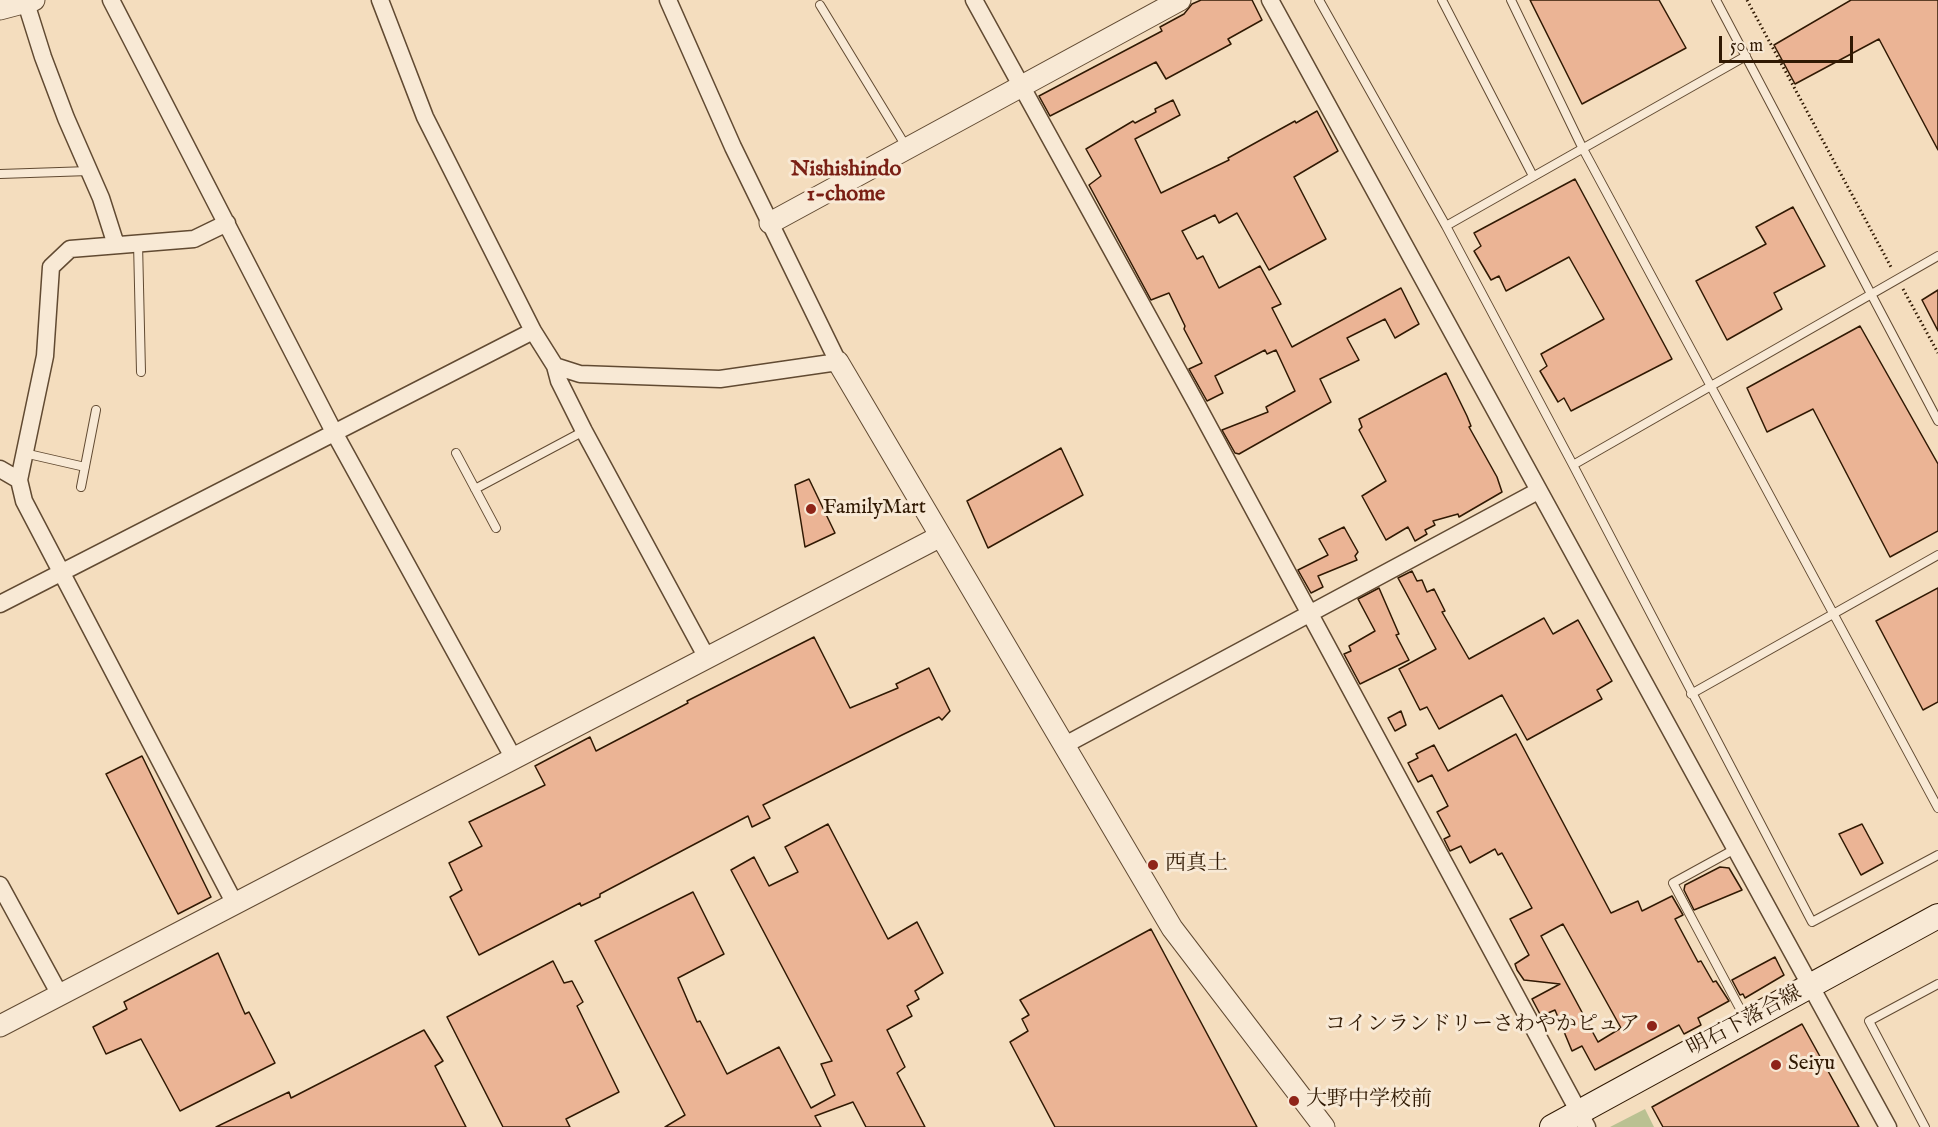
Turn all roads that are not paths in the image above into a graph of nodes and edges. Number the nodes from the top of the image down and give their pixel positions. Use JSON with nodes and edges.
{"nodes":[{"id":1,"x":111,"y":0,"type":"edge"},
{"id":2,"x":380,"y":0,"type":"edge"},
{"id":3,"x":668,"y":0,"type":"edge"},
{"id":4,"x":974,"y":0,"type":"edge"},
{"id":5,"x":1180,"y":0,"type":"edge"},
{"id":6,"x":1270,"y":0,"type":"edge"},
{"id":7,"x":1319,"y":0,"type":"edge"},
{"id":8,"x":1442,"y":0,"type":"edge"},
{"id":9,"x":1510,"y":0,"type":"edge"},
{"id":10,"x":1716,"y":0,"type":"edge"},
{"id":11,"x":30,"y":2,"type":"edge"},
{"id":12,"x":820,"y":5,"type":"dead end"},
{"id":13,"x":0,"y":9,"type":"edge"},
{"id":14,"x":1746,"y":56,"type":"junction"},
{"id":15,"x":1022,"y":87,"type":"junction"},
{"id":16,"x":1582,"y":147,"type":"junction"},
{"id":17,"x":907,"y":149,"type":"junction"},
{"id":18,"x":89,"y":171,"type":"junction"},
{"id":19,"x":0,"y":174,"type":"edge"},
{"id":20,"x":1533,"y":176,"type":"junction"},
{"id":21,"x":227,"y":223,"type":"junction"},
{"id":22,"x":770,"y":223,"type":"junction"},
{"id":23,"x":1446,"y":226,"type":"junction"},
{"id":24,"x":138,"y":243,"type":"junction"},
{"id":25,"x":116,"y":245,"type":"junction"},
{"id":26,"x":1938,"y":256,"type":"edge"},
{"id":27,"x":1871,"y":294,"type":"junction"},
{"id":28,"x":533,"y":331,"type":"junction"},
{"id":29,"x":838,"y":362,"type":"junction"},
{"id":30,"x":555,"y":366,"type":"junction"},
{"id":31,"x":141,"y":372,"type":"dead end"},
{"id":32,"x":1711,"y":386,"type":"junction"},
{"id":33,"x":96,"y":410,"type":"dead end"},
{"id":34,"x":1938,"y":421,"type":"edge"},
{"id":35,"x":584,"y":431,"type":"junction"},
{"id":36,"x":335,"y":434,"type":"junction"},
{"id":37,"x":24,"y":453,"type":"junction"},
{"id":38,"x":456,"y":453,"type":"dead end"},
{"id":39,"x":1573,"y":465,"type":"junction"},
{"id":40,"x":85,"y":467,"type":"junction"},
{"id":41,"x":0,"y":469,"type":"edge"},
{"id":42,"x":19,"y":480,"type":"junction"},
{"id":43,"x":81,"y":487,"type":"dead end"},
{"id":44,"x":475,"y":489,"type":"junction"},
{"id":45,"x":1538,"y":490,"type":"junction"},
{"id":46,"x":496,"y":528,"type":"dead end"},
{"id":47,"x":939,"y":537,"type":"junction"},
{"id":48,"x":1938,"y":555,"type":"edge"},
{"id":49,"x":62,"y":572,"type":"junction"},
{"id":50,"x":0,"y":604,"type":"edge"},
{"id":51,"x":1309,"y":614,"type":"junction"},
{"id":52,"x":1834,"y":614,"type":"junction"},
{"id":53,"x":707,"y":658,"type":"junction"},
{"id":54,"x":1691,"y":694,"type":"junction"},
{"id":55,"x":1063,"y":746,"type":"junction"},
{"id":56,"x":514,"y":759,"type":"junction"},
{"id":57,"x":1938,"y":808,"type":"edge"},
{"id":58,"x":1735,"y":849,"type":"junction"},
{"id":59,"x":1938,"y":855,"type":"edge"},
{"id":60,"x":0,"y":885,"type":"edge"},
{"id":61,"x":235,"y":904,"type":"junction"},
{"id":62,"x":1938,"y":916,"type":"edge"},
{"id":63,"x":1938,"y":984,"type":"edge"},
{"id":64,"x":1810,"y":986,"type":"junction"},
{"id":65,"x":60,"y":995,"type":"junction"},
{"id":66,"x":1747,"y":1020,"type":"junction"},
{"id":67,"x":0,"y":1026,"type":"edge"},
{"id":68,"x":1583,"y":1119,"type":"edge"},
{"id":69,"x":1324,"y":1127,"type":"edge"},
{"id":70,"x":1552,"y":1127,"type":"edge"},
{"id":71,"x":1888,"y":1127,"type":"edge"},
{"id":72,"x":1925,"y":1127,"type":"edge"}],
"edges":[{"from":1,"to":21,"type":"street"},
{"from":2,"to":28,"type":"street"},
{"from":3,"to":22,"type":"street"},
{"from":4,"to":15,"type":"street"},
{"from":5,"to":15,"type":"street"},
{"from":6,"to":45,"type":"street"},
{"from":7,"to":23,"type":"lane"},
{"from":8,"to":20,"type":"lane"},
{"from":9,"to":16,"type":"lane"},
{"from":10,"to":14,"type":"lane"},
{"from":11,"to":13,"type":"street"},
{"from":11,"to":18,"type":"street"},
{"from":12,"to":17,"type":"lane"},
{"from":14,"to":16,"type":"lane"},
{"from":14,"to":27,"type":"lane"},
{"from":15,"to":17,"type":"street"},
{"from":15,"to":51,"type":"street"},
{"from":16,"to":20,"type":"lane"},
{"from":16,"to":32,"type":"lane"},
{"from":17,"to":22,"type":"street"},
{"from":18,"to":19,"type":"lane"},
{"from":18,"to":25,"type":"street"},
{"from":20,"to":23,"type":"lane"},
{"from":21,"to":24,"type":"street"},
{"from":21,"to":36,"type":"street"},
{"from":22,"to":29,"type":"street"},
{"from":23,"to":39,"type":"lane"},
{"from":24,"to":25,"type":"street"},
{"from":24,"to":31,"type":"lane"},
{"from":25,"to":37,"type":"street"},
{"from":26,"to":27,"type":"lane"},
{"from":27,"to":32,"type":"lane"},
{"from":27,"to":34,"type":"lane"},
{"from":28,"to":30,"type":"street"},
{"from":28,"to":36,"type":"street"},
{"from":29,"to":30,"type":"street"},
{"from":29,"to":47,"type":"street"},
{"from":30,"to":35,"type":"street"},
{"from":32,"to":39,"type":"lane"},
{"from":32,"to":52,"type":"lane"},
{"from":33,"to":40,"type":"lane"},
{"from":35,"to":44,"type":"lane"},
{"from":35,"to":53,"type":"street"},
{"from":36,"to":49,"type":"street"},
{"from":36,"to":56,"type":"street"},
{"from":37,"to":40,"type":"lane"},
{"from":37,"to":42,"type":"street"},
{"from":38,"to":44,"type":"lane"},
{"from":39,"to":54,"type":"lane"},
{"from":40,"to":43,"type":"lane"},
{"from":41,"to":42,"type":"street"},
{"from":42,"to":49,"type":"street"},
{"from":44,"to":46,"type":"lane"},
{"from":45,"to":51,"type":"street"},
{"from":45,"to":58,"type":"street"},
{"from":47,"to":53,"type":"street"},
{"from":47,"to":55,"type":"street"},
{"from":48,"to":52,"type":"lane"},
{"from":49,"to":50,"type":"street"},
{"from":49,"to":61,"type":"street"},
{"from":51,"to":55,"type":"street"},
{"from":51,"to":68,"type":"street"},
{"from":52,"to":54,"type":"lane"},
{"from":52,"to":57,"type":"lane"},
{"from":53,"to":56,"type":"street"},
{"from":54,"to":59,"type":"lane"},
{"from":55,"to":69,"type":"street"},
{"from":56,"to":61,"type":"street"},
{"from":58,"to":64,"type":"street"},
{"from":58,"to":66,"type":"lane"},
{"from":60,"to":65,"type":"street"},
{"from":61,"to":65,"type":"street"},
{"from":62,"to":64,"type":"main road","name":"明石下落合線"},
{"from":63,"to":72,"type":"lane"},
{"from":64,"to":66,"type":"main road","name":"明石下落合線"},
{"from":64,"to":71,"type":"street"},
{"from":65,"to":67,"type":"street"},
{"from":66,"to":68,"type":"main road","name":"明石下落合線"},
{"from":68,"to":70,"type":"main road","name":"明石下落合線"}]}
